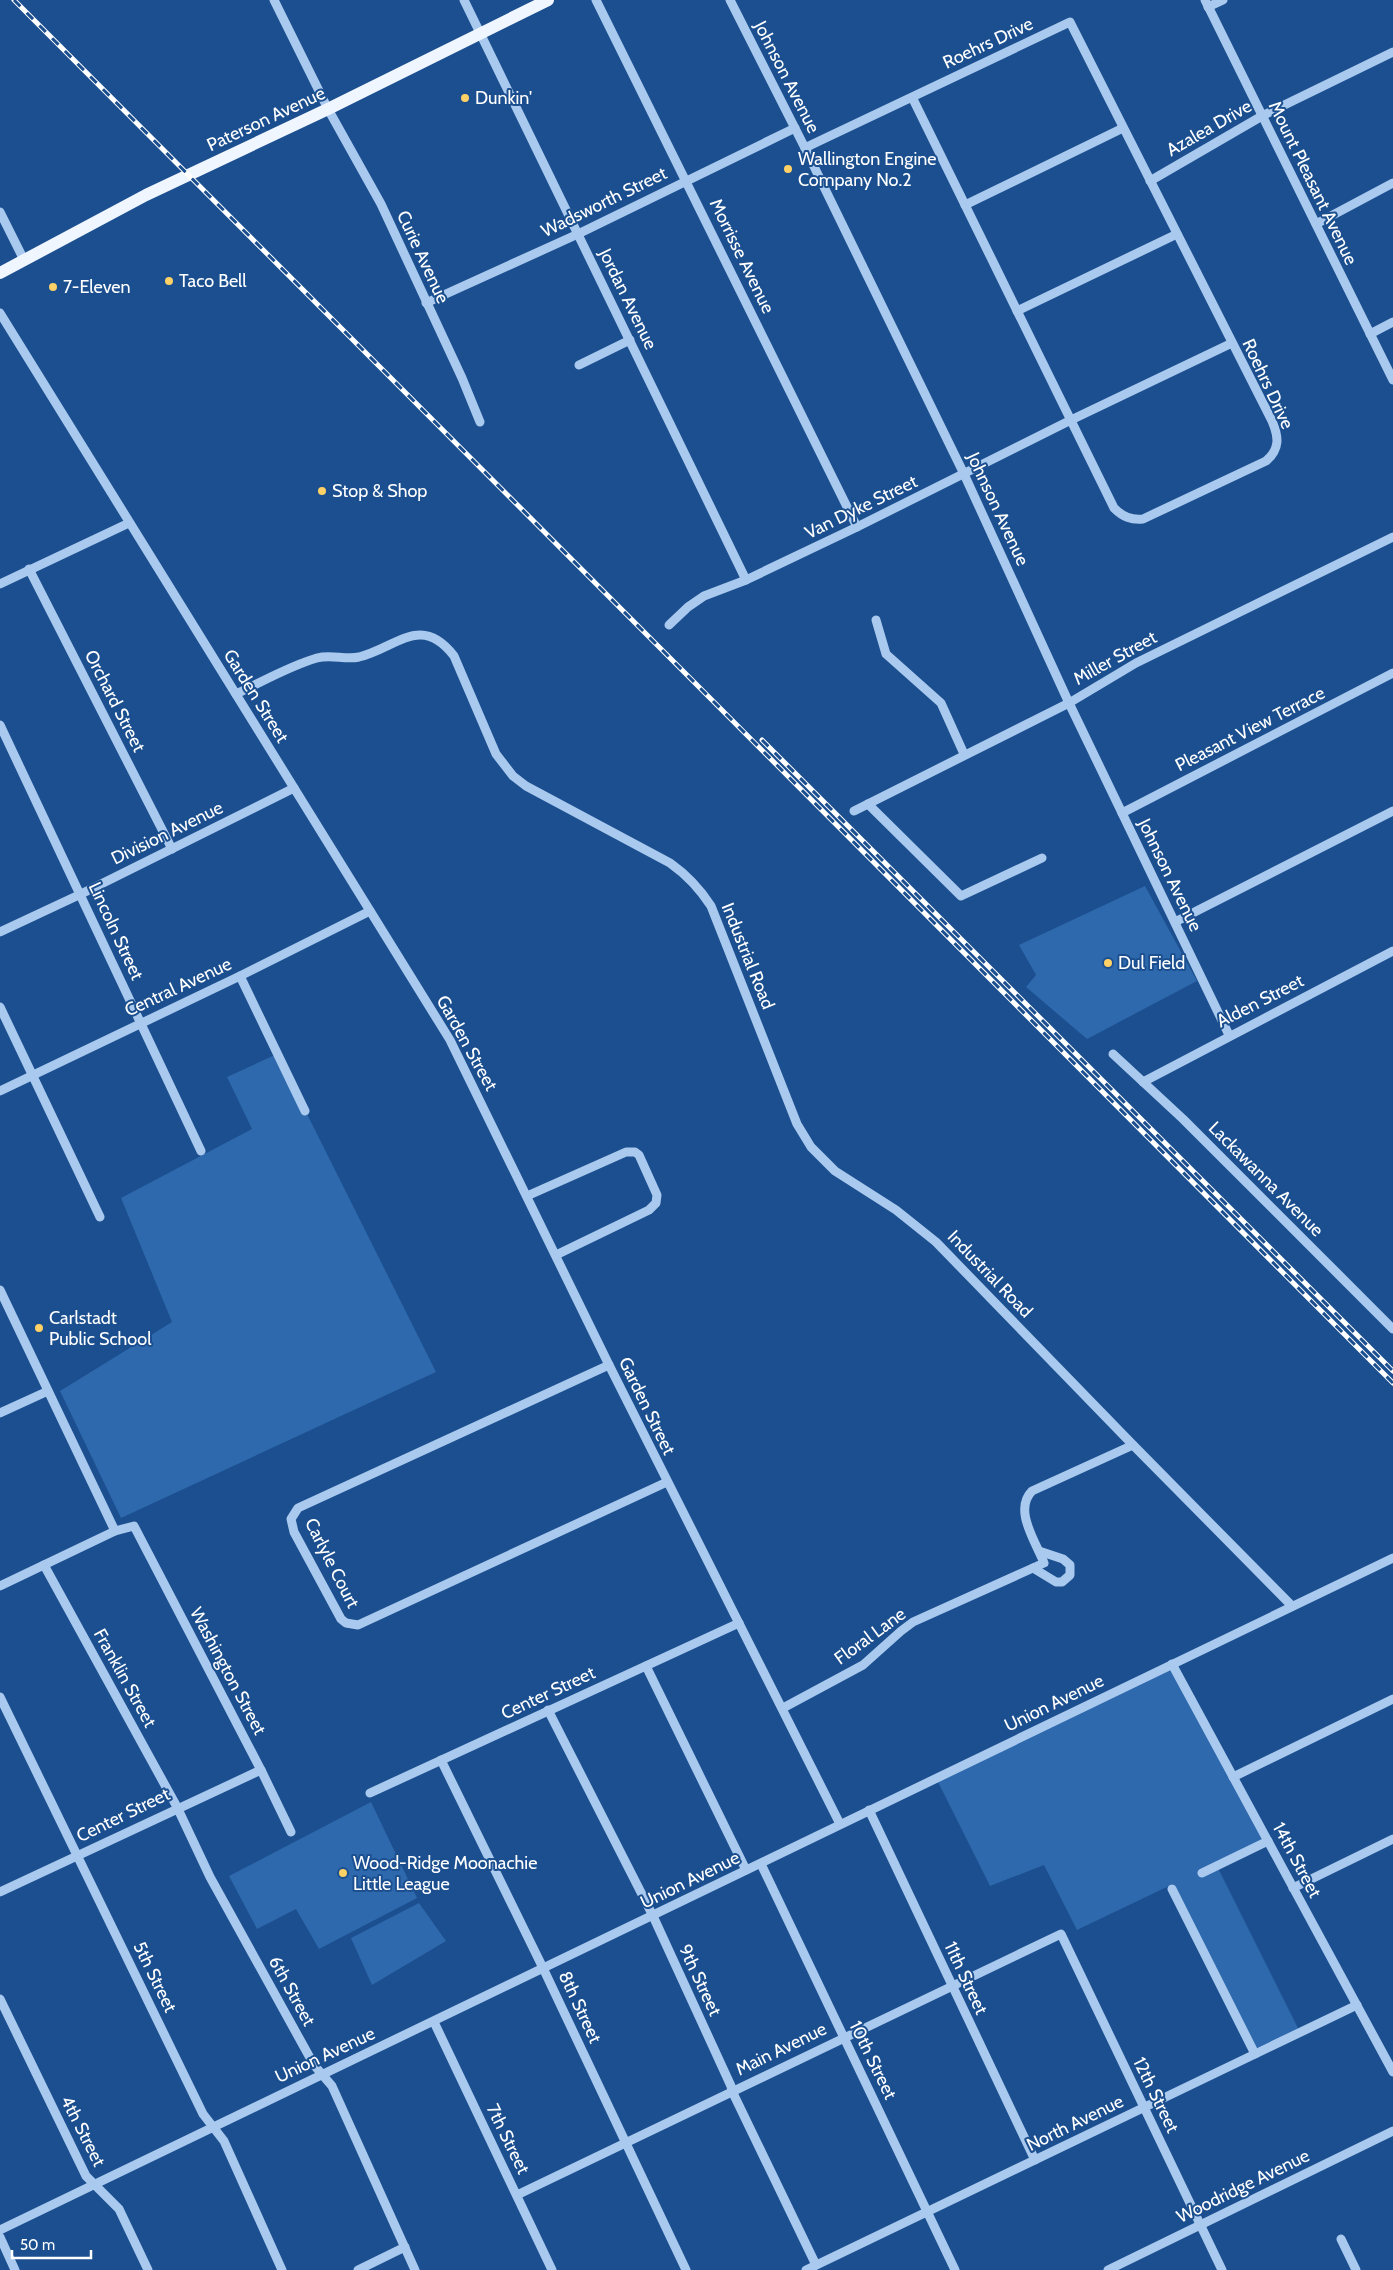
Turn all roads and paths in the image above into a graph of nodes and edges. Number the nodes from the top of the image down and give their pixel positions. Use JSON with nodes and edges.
{"nodes":[{"id":1,"x":274,"y":0,"type":"edge"},
{"id":2,"x":464,"y":0,"type":"edge"},
{"id":3,"x":548,"y":0,"type":"edge"},
{"id":4,"x":596,"y":0,"type":"edge"},
{"id":5,"x":730,"y":0,"type":"edge"},
{"id":6,"x":1223,"y":0,"type":"edge"},
{"id":7,"x":1207,"y":4,"type":"edge"},
{"id":8,"x":480,"y":33,"type":"junction"},
{"id":9,"x":1393,"y":52,"type":"edge"},
{"id":10,"x":912,"y":97,"type":"junction"},
{"id":11,"x":328,"y":109,"type":"junction"},
{"id":12,"x":1262,"y":116,"type":"junction"},
{"id":13,"x":795,"y":128,"type":"junction"},
{"id":14,"x":1123,"y":128,"type":"junction"},
{"id":15,"x":805,"y":148,"type":"junction"},
{"id":16,"x":687,"y":180,"type":"junction"},
{"id":17,"x":1150,"y":181,"type":"junction"},
{"id":18,"x":1393,"y":183,"type":"edge"},
{"id":19,"x":965,"y":205,"type":"junction"},
{"id":20,"x":0,"y":212,"type":"edge"},
{"id":21,"x":1316,"y":224,"type":"junction"},
{"id":22,"x":578,"y":234,"type":"junction"},
{"id":23,"x":1177,"y":234,"type":"junction"},
{"id":24,"x":24,"y":260,"type":"junction"},
{"id":25,"x":0,"y":273,"type":"edge"},
{"id":26,"x":426,"y":303,"type":"junction"},
{"id":27,"x":1018,"y":311,"type":"junction"},
{"id":28,"x":0,"y":314,"type":"edge"},
{"id":29,"x":1393,"y":322,"type":"edge"},
{"id":30,"x":1370,"y":334,"type":"junction"},
{"id":31,"x":630,"y":340,"type":"junction"},
{"id":32,"x":1232,"y":343,"type":"junction"},
{"id":33,"x":579,"y":365,"type":"dead end"},
{"id":34,"x":1393,"y":380,"type":"edge"},
{"id":35,"x":1071,"y":420,"type":"junction"},
{"id":36,"x":480,"y":422,"type":"dead end"},
{"id":37,"x":964,"y":474,"type":"junction"},
{"id":38,"x":129,"y":523,"type":"junction"},
{"id":39,"x":857,"y":527,"type":"junction"},
{"id":40,"x":1393,"y":537,"type":"edge"},
{"id":41,"x":29,"y":569,"type":"junction"},
{"id":42,"x":746,"y":580,"type":"junction"},
{"id":43,"x":0,"y":584,"type":"edge"},
{"id":44,"x":876,"y":620,"type":"dead end"},
{"id":45,"x":669,"y":625,"type":"dead end"},
{"id":46,"x":1393,"y":673,"type":"edge"},
{"id":47,"x":236,"y":694,"type":"junction"},
{"id":48,"x":1069,"y":703,"type":"junction"},
{"id":49,"x":0,"y":725,"type":"edge"},
{"id":50,"x":964,"y":754,"type":"junction"},
{"id":51,"x":294,"y":788,"type":"junction"},
{"id":52,"x":868,"y":804,"type":"junction"},
{"id":53,"x":854,"y":811,"type":"dead end"},
{"id":54,"x":1393,"y":811,"type":"edge"},
{"id":55,"x":1122,"y":813,"type":"junction"},
{"id":56,"x":172,"y":849,"type":"junction"},
{"id":57,"x":1042,"y":858,"type":"dead end"},
{"id":58,"x":81,"y":894,"type":"junction"},
{"id":59,"x":370,"y":911,"type":"junction"},
{"id":60,"x":1175,"y":922,"type":"junction"},
{"id":61,"x":0,"y":932,"type":"edge"},
{"id":62,"x":1393,"y":951,"type":"edge"},
{"id":63,"x":240,"y":976,"type":"junction"},
{"id":64,"x":0,"y":1007,"type":"edge"},
{"id":65,"x":141,"y":1023,"type":"junction"},
{"id":66,"x":1229,"y":1035,"type":"junction"},
{"id":67,"x":1113,"y":1054,"type":"dead end"},
{"id":68,"x":32,"y":1075,"type":"junction"},
{"id":69,"x":1143,"y":1082,"type":"junction"},
{"id":70,"x":0,"y":1091,"type":"edge"},
{"id":71,"x":306,"y":1110,"type":"dead end"},
{"id":72,"x":201,"y":1151,"type":"dead end"},
{"id":73,"x":527,"y":1196,"type":"junction"},
{"id":74,"x":100,"y":1216,"type":"dead end"},
{"id":75,"x":556,"y":1255,"type":"junction"},
{"id":76,"x":0,"y":1290,"type":"edge"},
{"id":77,"x":1393,"y":1329,"type":"edge"},
{"id":78,"x":609,"y":1365,"type":"junction"},
{"id":79,"x":48,"y":1391,"type":"junction"},
{"id":80,"x":0,"y":1413,"type":"edge"},
{"id":81,"x":1133,"y":1445,"type":"junction"},
{"id":82,"x":667,"y":1482,"type":"junction"},
{"id":83,"x":114,"y":1531,"type":"junction"},
{"id":84,"x":1039,"y":1551,"type":"junction"},
{"id":85,"x":1393,"y":1558,"type":"edge"},
{"id":86,"x":44,"y":1565,"type":"junction"},
{"id":87,"x":1033,"y":1568,"type":"junction"},
{"id":88,"x":0,"y":1574,"type":"edge"},
{"id":89,"x":2,"y":1585,"type":"edge"},
{"id":90,"x":1292,"y":1606,"type":"junction"},
{"id":91,"x":740,"y":1623,"type":"junction"},
{"id":92,"x":1172,"y":1664,"type":"junction"},
{"id":93,"x":646,"y":1666,"type":"junction"},
{"id":94,"x":0,"y":1697,"type":"edge"},
{"id":95,"x":1393,"y":1699,"type":"edge"},
{"id":96,"x":783,"y":1708,"type":"junction"},
{"id":97,"x":548,"y":1710,"type":"junction"},
{"id":98,"x":441,"y":1760,"type":"junction"},
{"id":99,"x":261,"y":1770,"type":"junction"},
{"id":100,"x":1233,"y":1777,"type":"junction"},
{"id":101,"x":370,"y":1793,"type":"dead end"},
{"id":102,"x":177,"y":1808,"type":"junction"},
{"id":103,"x":869,"y":1810,"type":"junction"},
{"id":104,"x":840,"y":1824,"type":"junction"},
{"id":105,"x":291,"y":1832,"type":"dead end"},
{"id":106,"x":1393,"y":1839,"type":"edge"},
{"id":107,"x":1268,"y":1841,"type":"junction"},
{"id":108,"x":78,"y":1855,"type":"junction"},
{"id":109,"x":761,"y":1864,"type":"junction"},
{"id":110,"x":746,"y":1870,"type":"junction"},
{"id":111,"x":1202,"y":1873,"type":"dead end"},
{"id":112,"x":1293,"y":1888,"type":"junction"},
{"id":113,"x":1172,"y":1889,"type":"dead end"},
{"id":114,"x":0,"y":1892,"type":"edge"},
{"id":115,"x":653,"y":1916,"type":"junction"},
{"id":116,"x":1061,"y":1934,"type":"joint"},
{"id":117,"x":543,"y":1968,"type":"junction"},
{"id":118,"x":952,"y":1986,"type":"junction"},
{"id":119,"x":0,"y":1999,"type":"edge"},
{"id":120,"x":1356,"y":2005,"type":"junction"},
{"id":121,"x":434,"y":2022,"type":"junction"},
{"id":122,"x":844,"y":2037,"type":"junction"},
{"id":123,"x":1255,"y":2054,"type":"junction"},
{"id":124,"x":1393,"y":2072,"type":"edge"},
{"id":125,"x":322,"y":2075,"type":"junction"},
{"id":126,"x":732,"y":2091,"type":"junction"},
{"id":127,"x":1144,"y":2107,"type":"junction"},
{"id":128,"x":212,"y":2126,"type":"junction"},
{"id":129,"x":1393,"y":2131,"type":"edge"},
{"id":130,"x":625,"y":2143,"type":"junction"},
{"id":131,"x":1035,"y":2160,"type":"junction"},
{"id":132,"x":94,"y":2186,"type":"junction"},
{"id":133,"x":517,"y":2195,"type":"junction"},
{"id":134,"x":928,"y":2212,"type":"junction"},
{"id":135,"x":1200,"y":2225,"type":"junction"},
{"id":136,"x":0,"y":2230,"type":"edge"},
{"id":137,"x":0,"y":2237,"type":"edge"},
{"id":138,"x":1341,"y":2239,"type":"dead end"},
{"id":139,"x":405,"y":2247,"type":"junction"},
{"id":140,"x":816,"y":2266,"type":"junction"},
{"id":141,"x":15,"y":2270,"type":"edge"},
{"id":142,"x":148,"y":2270,"type":"edge"},
{"id":143,"x":282,"y":2270,"type":"edge"},
{"id":144,"x":358,"y":2270,"type":"edge"},
{"id":145,"x":415,"y":2270,"type":"edge"},
{"id":146,"x":552,"y":2270,"type":"edge"},
{"id":147,"x":686,"y":2270,"type":"edge"},
{"id":148,"x":806,"y":2270,"type":"edge"},
{"id":149,"x":955,"y":2270,"type":"edge"},
{"id":150,"x":1108,"y":2270,"type":"edge"},
{"id":151,"x":1222,"y":2270,"type":"edge"},
{"id":152,"x":1356,"y":2270,"type":"edge"}],
"edges":[{"from":1,"to":11,"type":"street","name":"Curie Avenue"},
{"from":2,"to":8,"type":"street","name":"Jordan Avenue"},
{"from":3,"to":8,"type":"main road","name":"Paterson Avenue"},
{"from":4,"to":16,"type":"street","name":"Morrisse Avenue"},
{"from":5,"to":13,"type":"street","name":"Johnson Avenue"},
{"from":6,"to":7,"type":"street"},
{"from":7,"to":12,"type":"street","name":"Mount Pleasant Avenue"},
{"from":8,"to":11,"type":"main road","name":"Paterson Avenue"},
{"from":8,"to":22,"type":"street","name":"Jordan Avenue"},
{"from":9,"to":12,"type":"street","name":"Azalea Drive"},
{"from":10,"to":14,"type":"street","name":"Roehrs Drive"},
{"from":10,"to":15,"type":"street","name":"Roehrs Drive"},
{"from":10,"to":19,"type":"street","name":"Roehrs Drive"},
{"from":11,"to":24,"type":"main road","name":"Paterson Avenue"},
{"from":11,"to":26,"type":"street","name":"Curie Avenue"},
{"from":12,"to":17,"type":"street","name":"Azalea Drive"},
{"from":12,"to":21,"type":"street","name":"Mount Pleasant Avenue"},
{"from":13,"to":15,"type":"street","name":"Johnson Avenue"},
{"from":13,"to":16,"type":"street","name":"Wadsworth Street"},
{"from":14,"to":17,"type":"street","name":"Roehrs Drive"},
{"from":14,"to":19,"type":"street"},
{"from":15,"to":37,"type":"street","name":"Johnson Avenue"},
{"from":16,"to":22,"type":"street","name":"Wadsworth Street"},
{"from":16,"to":39,"type":"street","name":"Morrisse Avenue"},
{"from":17,"to":23,"type":"street","name":"Roehrs Drive"},
{"from":18,"to":21,"type":"street"},
{"from":19,"to":27,"type":"street","name":"Roehrs Drive"},
{"from":20,"to":24,"type":"street"},
{"from":21,"to":30,"type":"street","name":"Mount Pleasant Avenue"},
{"from":22,"to":26,"type":"street","name":"Wadsworth Street"},
{"from":22,"to":31,"type":"street","name":"Jordan Avenue"},
{"from":23,"to":27,"type":"street"},
{"from":23,"to":32,"type":"street","name":"Roehrs Drive"},
{"from":24,"to":25,"type":"main road","name":"Paterson Avenue"},
{"from":26,"to":36,"type":"street","name":"Curie Avenue"},
{"from":27,"to":35,"type":"street","name":"Roehrs Drive"},
{"from":28,"to":38,"type":"street","name":"Garden Street"},
{"from":29,"to":30,"type":"street"},
{"from":30,"to":34,"type":"street","name":"Mount Pleasant Avenue"},
{"from":31,"to":33,"type":"street"},
{"from":31,"to":42,"type":"street","name":"Jordan Avenue"},
{"from":32,"to":35,"type":"street","name":"Van Dyke Street"},
{"from":32,"to":35,"type":"street","name":"Roehrs Drive"},
{"from":35,"to":37,"type":"street","name":"Van Dyke Street"},
{"from":37,"to":39,"type":"street","name":"Van Dyke Street"},
{"from":37,"to":48,"type":"street","name":"Johnson Avenue"},
{"from":38,"to":41,"type":"street"},
{"from":38,"to":47,"type":"street","name":"Garden Street"},
{"from":39,"to":42,"type":"street","name":"Van Dyke Street"},
{"from":40,"to":48,"type":"street","name":"Miller Street"},
{"from":41,"to":43,"type":"street"},
{"from":41,"to":56,"type":"street","name":"Orchard Street"},
{"from":42,"to":45,"type":"street","name":"Van Dyke Street"},
{"from":44,"to":50,"type":"street"},
{"from":46,"to":55,"type":"street","name":"Pleasant View Terrace"},
{"from":47,"to":51,"type":"street","name":"Garden Street"},
{"from":47,"to":81,"type":"street","name":"Industrial Road"},
{"from":48,"to":50,"type":"street","name":"Miller Street"},
{"from":48,"to":55,"type":"street","name":"Johnson Avenue"},
{"from":49,"to":58,"type":"street","name":"Lincoln Street"},
{"from":50,"to":52,"type":"street","name":"Miller Street"},
{"from":51,"to":56,"type":"street","name":"Division Avenue"},
{"from":51,"to":59,"type":"street","name":"Garden Street"},
{"from":52,"to":53,"type":"street","name":"Miller Street"},
{"from":52,"to":57,"type":"street"},
{"from":54,"to":60,"type":"street"},
{"from":55,"to":60,"type":"street","name":"Johnson Avenue"},
{"from":56,"to":58,"type":"street","name":"Division Avenue"},
{"from":58,"to":61,"type":"street","name":"Division Avenue"},
{"from":58,"to":65,"type":"street","name":"Lincoln Street"},
{"from":59,"to":63,"type":"street","name":"Central Avenue"},
{"from":59,"to":73,"type":"street","name":"Garden Street"},
{"from":60,"to":66,"type":"street","name":"Johnson Avenue"},
{"from":62,"to":66,"type":"street","name":"Alden Street"},
{"from":63,"to":65,"type":"street","name":"Central Avenue"},
{"from":63,"to":71,"type":"street"},
{"from":64,"to":68,"type":"street"},
{"from":65,"to":68,"type":"street","name":"Central Avenue"},
{"from":65,"to":72,"type":"street","name":"Lincoln Street"},
{"from":66,"to":69,"type":"street","name":"Alden Street"},
{"from":67,"to":69,"type":"street","name":"Lackawanna Avenue"},
{"from":68,"to":70,"type":"street","name":"Central Avenue"},
{"from":68,"to":74,"type":"street"},
{"from":69,"to":77,"type":"street","name":"Lackawanna Avenue"},
{"from":73,"to":75,"type":"street","name":"Garden Street"},
{"from":73,"to":75,"type":"street"},
{"from":75,"to":78,"type":"street","name":"Garden Street"},
{"from":76,"to":79,"type":"street"},
{"from":78,"to":82,"type":"street","name":"Garden Street"},
{"from":78,"to":82,"type":"street","name":"Carlyle Court"},
{"from":79,"to":80,"type":"street"},
{"from":79,"to":83,"type":"street"},
{"from":81,"to":84,"type":"street"},
{"from":81,"to":90,"type":"street","name":"Industrial Road"},
{"from":82,"to":91,"type":"street","name":"Garden Street"},
{"from":83,"to":86,"type":"street"},
{"from":83,"to":99,"type":"street","name":"Washington Street"},
{"from":84,"to":87,"type":"street"},
{"from":84,"to":87,"type":"street"},
{"from":85,"to":90,"type":"street","name":"Union Avenue"},
{"from":86,"to":89,"type":"street"},
{"from":86,"to":102,"type":"street","name":"Franklin Street"},
{"from":87,"to":96,"type":"street","name":"Floral Lane"},
{"from":88,"to":89,"type":"street"},
{"from":90,"to":92,"type":"street","name":"Union Avenue"},
{"from":91,"to":93,"type":"street","name":"Center Street"},
{"from":91,"to":96,"type":"street","name":"Garden Street"},
{"from":92,"to":100,"type":"street","name":"14th Street"},
{"from":92,"to":103,"type":"street","name":"Union Avenue"},
{"from":93,"to":97,"type":"street","name":"Center Street"},
{"from":93,"to":110,"type":"street"},
{"from":94,"to":108,"type":"street","name":"5th Street"},
{"from":95,"to":100,"type":"street"},
{"from":96,"to":104,"type":"street","name":"Garden Street"},
{"from":97,"to":98,"type":"street","name":"Center Street"},
{"from":97,"to":115,"type":"street","name":"9th Street"},
{"from":98,"to":101,"type":"street","name":"Center Street"},
{"from":98,"to":117,"type":"street","name":"8th Street"},
{"from":99,"to":102,"type":"street","name":"Center Street"},
{"from":99,"to":105,"type":"street","name":"Washington Street"},
{"from":100,"to":107,"type":"street","name":"14th Street"},
{"from":102,"to":108,"type":"street","name":"Center Street"},
{"from":102,"to":125,"type":"street","name":"6th Street"},
{"from":103,"to":104,"type":"street","name":"Union Avenue"},
{"from":103,"to":118,"type":"street","name":"11th Street"},
{"from":104,"to":109,"type":"street","name":"Union Avenue"},
{"from":106,"to":112,"type":"street"},
{"from":107,"to":111,"type":"street"},
{"from":107,"to":112,"type":"street","name":"14th Street"},
{"from":108,"to":114,"type":"street","name":"Center Street"},
{"from":108,"to":128,"type":"street","name":"5th Street"},
{"from":109,"to":110,"type":"street","name":"Union Avenue"},
{"from":109,"to":122,"type":"street","name":"10th Street"},
{"from":110,"to":115,"type":"street","name":"Union Avenue"},
{"from":112,"to":120,"type":"street","name":"14th Street"},
{"from":113,"to":123,"type":"street"},
{"from":115,"to":117,"type":"street","name":"Union Avenue"},
{"from":115,"to":126,"type":"street","name":"9th Street"},
{"from":116,"to":118,"type":"street","name":"Main Avenue"},
{"from":116,"to":127,"type":"street","name":"12th Street"},
{"from":117,"to":121,"type":"street","name":"Union Avenue"},
{"from":117,"to":130,"type":"street","name":"8th Street"},
{"from":118,"to":122,"type":"street","name":"Main Avenue"},
{"from":118,"to":131,"type":"street","name":"11th Street"},
{"from":119,"to":132,"type":"street","name":"4th Street"},
{"from":120,"to":123,"type":"street","name":"North Avenue"},
{"from":120,"to":124,"type":"street","name":"14th Street"},
{"from":121,"to":125,"type":"street","name":"Union Avenue"},
{"from":121,"to":133,"type":"street","name":"7th Street"},
{"from":122,"to":126,"type":"street","name":"Main Avenue"},
{"from":122,"to":134,"type":"street","name":"10th Street"},
{"from":123,"to":127,"type":"street","name":"North Avenue"},
{"from":125,"to":128,"type":"street","name":"Union Avenue"},
{"from":125,"to":139,"type":"street","name":"6th Street"},
{"from":126,"to":130,"type":"street","name":"Main Avenue"},
{"from":126,"to":140,"type":"street","name":"9th Street"},
{"from":127,"to":131,"type":"street","name":"North Avenue"},
{"from":127,"to":135,"type":"street","name":"12th Street"},
{"from":128,"to":132,"type":"street","name":"Union Avenue"},
{"from":128,"to":143,"type":"street","name":"5th Street"},
{"from":129,"to":135,"type":"street","name":"Woodridge Avenue"},
{"from":130,"to":133,"type":"street","name":"Main Avenue"},
{"from":130,"to":147,"type":"street","name":"8th Street"},
{"from":131,"to":134,"type":"street","name":"North Avenue"},
{"from":132,"to":136,"type":"street","name":"Union Avenue"},
{"from":132,"to":142,"type":"street","name":"4th Street"},
{"from":133,"to":146,"type":"street","name":"7th Street"},
{"from":134,"to":140,"type":"street","name":"North Avenue"},
{"from":134,"to":149,"type":"street","name":"10th Street"},
{"from":135,"to":150,"type":"street","name":"Woodridge Avenue"},
{"from":135,"to":151,"type":"street","name":"12th Street"},
{"from":137,"to":141,"type":"street"},
{"from":138,"to":152,"type":"street"},
{"from":139,"to":144,"type":"street"},
{"from":139,"to":145,"type":"street","name":"6th Street"},
{"from":140,"to":148,"type":"street","name":"North Avenue"}]}
